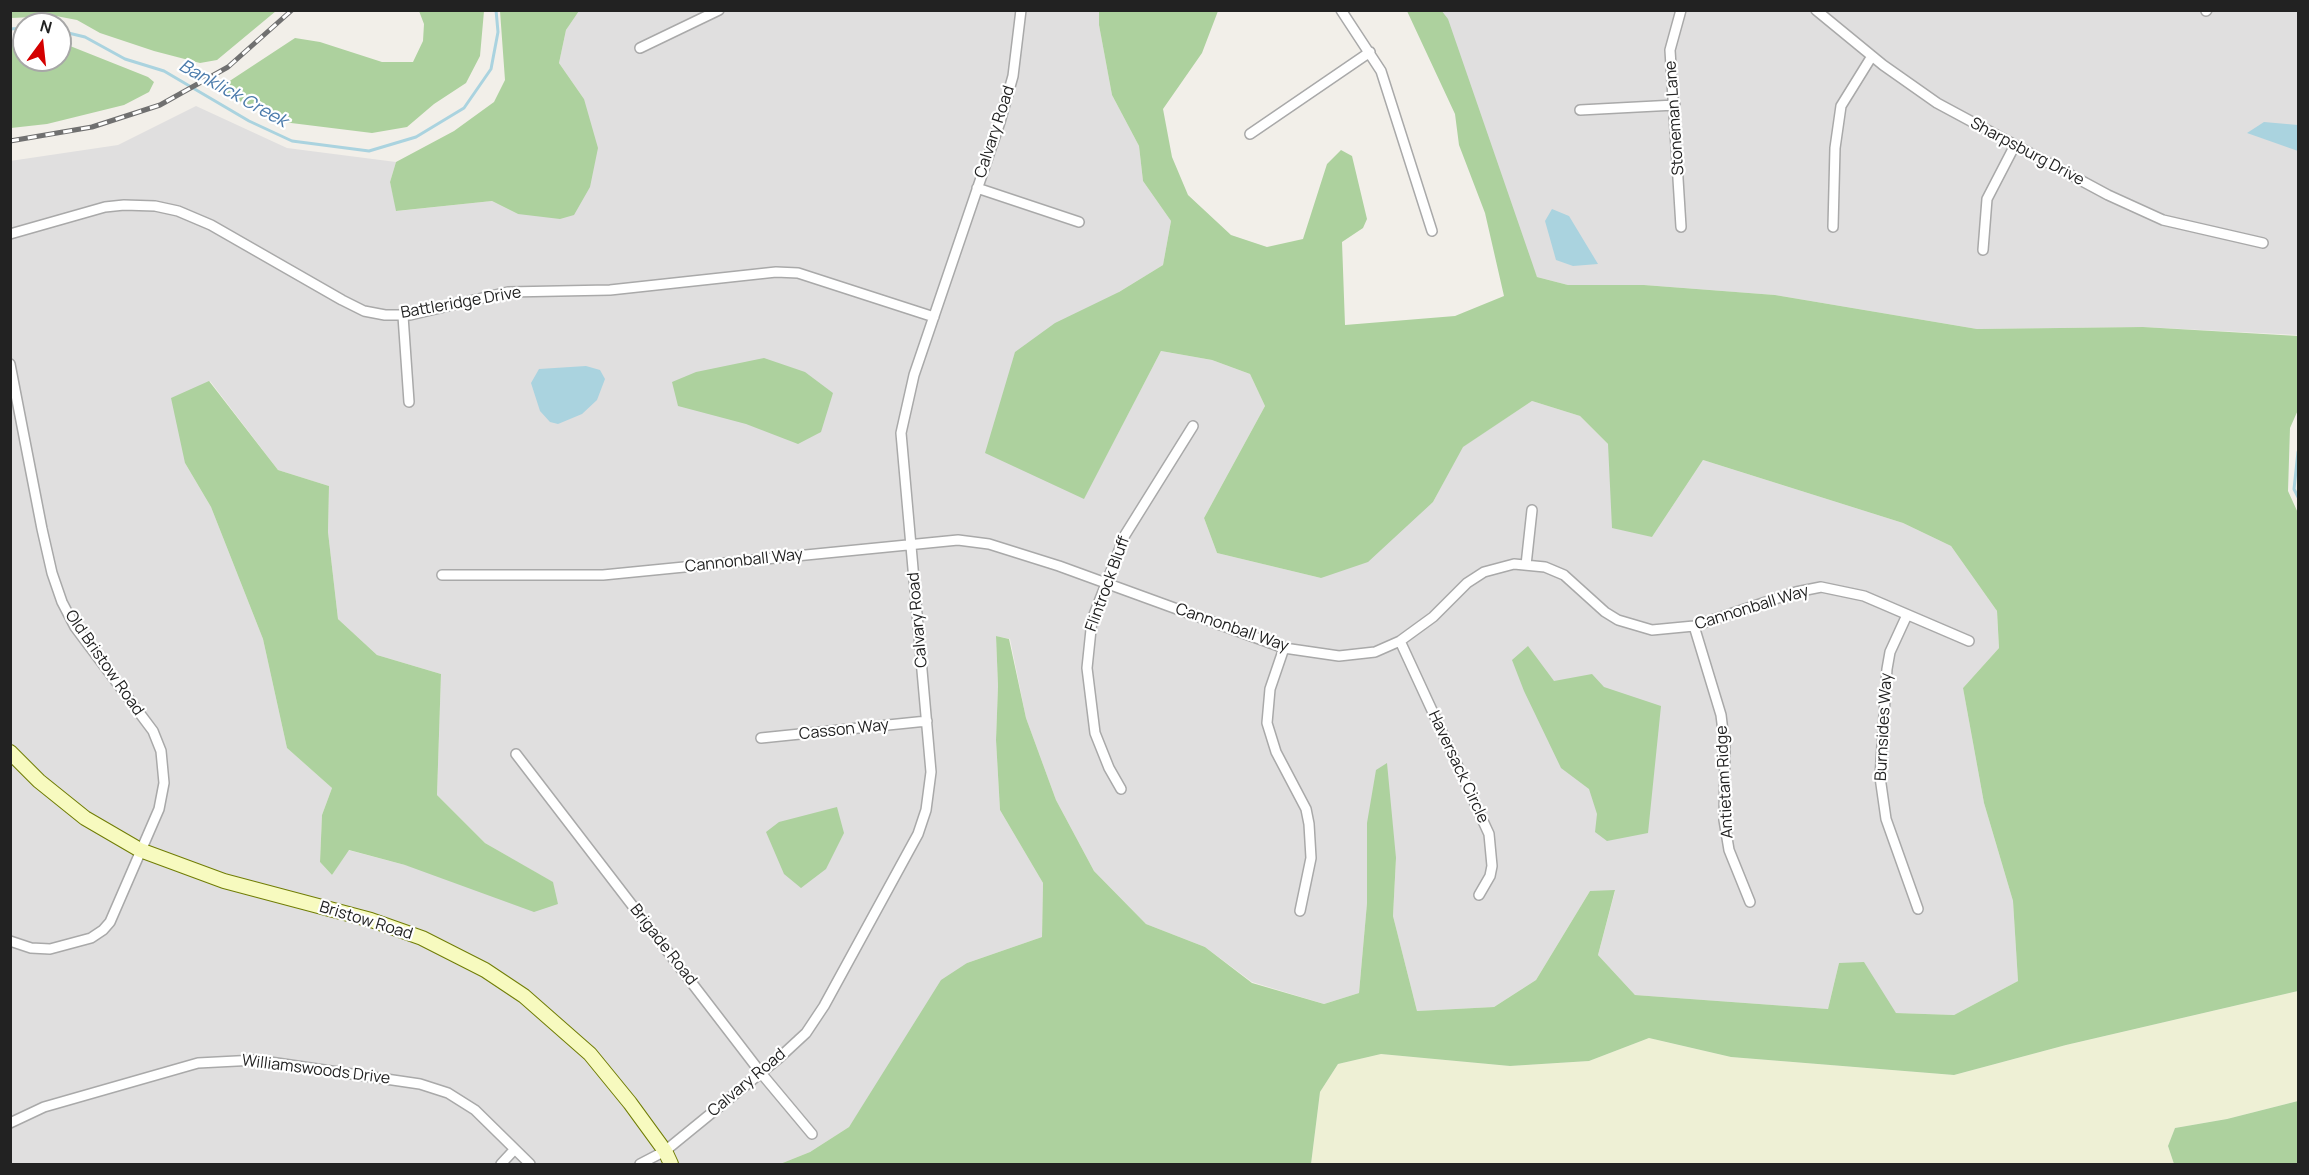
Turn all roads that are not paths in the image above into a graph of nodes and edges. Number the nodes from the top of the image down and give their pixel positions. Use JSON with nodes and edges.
{"nodes":[{"id":1,"x":719,"y":10,"type":"edge"},
{"id":2,"x":1021,"y":10,"type":"edge"},
{"id":3,"x":1341,"y":10,"type":"edge"},
{"id":4,"x":1681,"y":10,"type":"edge"},
{"id":5,"x":1816,"y":10,"type":"edge"},
{"id":6,"x":640,"y":48,"type":"dead end"},
{"id":7,"x":1370,"y":52,"type":"junction"},
{"id":8,"x":1872,"y":56,"type":"junction"},
{"id":9,"x":1675,"y":105,"type":"junction"},
{"id":10,"x":1580,"y":110,"type":"dead end"},
{"id":11,"x":1250,"y":134,"type":"dead end"},
{"id":12,"x":2015,"y":146,"type":"junction"},
{"id":13,"x":977,"y":188,"type":"junction"},
{"id":14,"x":1078,"y":222,"type":"dead end"},
{"id":15,"x":1681,"y":227,"type":"dead end"},
{"id":16,"x":1833,"y":227,"type":"dead end"},
{"id":17,"x":1432,"y":231,"type":"dead end"},
{"id":18,"x":10,"y":234,"type":"edge"},
{"id":19,"x":2263,"y":243,"type":"dead end"},
{"id":20,"x":1983,"y":250,"type":"dead end"},
{"id":21,"x":404,"y":316,"type":"junction"},
{"id":22,"x":934,"y":317,"type":"junction"},
{"id":23,"x":10,"y":364,"type":"edge"},
{"id":24,"x":410,"y":402,"type":"dead end"},
{"id":25,"x":1193,"y":426,"type":"dead end"},
{"id":26,"x":1532,"y":510,"type":"dead end"},
{"id":27,"x":910,"y":544,"type":"junction"},
{"id":28,"x":1526,"y":565,"type":"junction"},
{"id":29,"x":442,"y":575,"type":"dead end"},
{"id":30,"x":1105,"y":583,"type":"junction"},
{"id":31,"x":1907,"y":615,"type":"junction"},
{"id":32,"x":1694,"y":627,"type":"junction"},
{"id":33,"x":1400,"y":641,"type":"junction"},
{"id":34,"x":1969,"y":641,"type":"dead end"},
{"id":35,"x":1284,"y":648,"type":"junction"},
{"id":36,"x":927,"y":722,"type":"junction"},
{"id":37,"x":761,"y":738,"type":"dead end"},
{"id":38,"x":10,"y":752,"type":"edge"},
{"id":39,"x":516,"y":754,"type":"dead end"},
{"id":40,"x":1121,"y":789,"type":"dead end"},
{"id":41,"x":140,"y":850,"type":"junction"},
{"id":42,"x":1479,"y":895,"type":"dead end"},
{"id":43,"x":1750,"y":902,"type":"dead end"},
{"id":44,"x":1918,"y":909,"type":"dead end"},
{"id":45,"x":1300,"y":911,"type":"dead end"},
{"id":46,"x":10,"y":941,"type":"edge"},
{"id":47,"x":761,"y":1073,"type":"junction"},
{"id":48,"x":10,"y":1123,"type":"edge"},
{"id":49,"x":812,"y":1134,"type":"dead end"},
{"id":50,"x":514,"y":1150,"type":"junction"},
{"id":51,"x":665,"y":1151,"type":"junction"},
{"id":52,"x":501,"y":1164,"type":"edge"},
{"id":53,"x":530,"y":1164,"type":"edge"},
{"id":54,"x":639,"y":1164,"type":"edge"},
{"id":55,"x":671,"y":1164,"type":"edge"}],
"edges":[{"from":1,"to":6,"type":"street"},
{"from":2,"to":13,"type":"street","name":"Calvary Road"},
{"from":3,"to":7,"type":"street"},
{"from":4,"to":9,"type":"street","name":"Stoneman Lane"},
{"from":5,"to":8,"type":"street","name":"Sharpsburg Drive"},
{"from":7,"to":11,"type":"street"},
{"from":7,"to":17,"type":"street"},
{"from":8,"to":12,"type":"street","name":"Sharpsburg Drive"},
{"from":8,"to":16,"type":"street"},
{"from":9,"to":10,"type":"street"},
{"from":9,"to":15,"type":"street","name":"Stoneman Lane"},
{"from":12,"to":19,"type":"street","name":"Sharpsburg Drive"},
{"from":12,"to":20,"type":"street"},
{"from":13,"to":14,"type":"street"},
{"from":13,"to":22,"type":"street","name":"Calvary Road"},
{"from":18,"to":21,"type":"street","name":"Battleridge Drive"},
{"from":21,"to":22,"type":"street","name":"Battleridge Drive"},
{"from":21,"to":24,"type":"street"},
{"from":22,"to":27,"type":"street","name":"Calvary Road"},
{"from":23,"to":41,"type":"street","name":"Old Bristow Road"},
{"from":25,"to":30,"type":"street","name":"Flintrock Bluff"},
{"from":26,"to":28,"type":"street"},
{"from":27,"to":29,"type":"street","name":"Cannonball Way"},
{"from":27,"to":30,"type":"street","name":"Cannonball Way"},
{"from":27,"to":36,"type":"street","name":"Calvary Road"},
{"from":28,"to":32,"type":"street","name":"Cannonball Way"},
{"from":28,"to":33,"type":"street","name":"Cannonball Way"},
{"from":30,"to":35,"type":"street","name":"Cannonball Way"},
{"from":30,"to":40,"type":"street","name":"Flintrock Bluff"},
{"from":31,"to":32,"type":"street","name":"Cannonball Way"},
{"from":31,"to":34,"type":"street","name":"Cannonball Way"},
{"from":31,"to":44,"type":"street","name":"Burnsides Way"},
{"from":32,"to":43,"type":"street","name":"Antietam Ridge"},
{"from":33,"to":35,"type":"street","name":"Cannonball Way"},
{"from":33,"to":42,"type":"street","name":"Haversack Circle"},
{"from":35,"to":45,"type":"street"},
{"from":36,"to":37,"type":"street","name":"Casson Way"},
{"from":36,"to":47,"type":"street","name":"Calvary Road"},
{"from":38,"to":41,"type":"main road","name":"Bristow Road"},
{"from":39,"to":47,"type":"street","name":"Brigade Road"},
{"from":41,"to":46,"type":"street","name":"Old Bristow Road"},
{"from":41,"to":51,"type":"main road","name":"Bristow Road"},
{"from":47,"to":49,"type":"street","name":"Brigade Road"},
{"from":47,"to":51,"type":"street","name":"Calvary Road"},
{"from":48,"to":50,"type":"street","name":"Williamswoods Drive"},
{"from":50,"to":52,"type":"street"},
{"from":50,"to":53,"type":"street","name":"Williamswoods Drive"},
{"from":51,"to":54,"type":"street"},
{"from":51,"to":55,"type":"main road","name":"Bristow Road"}]}
